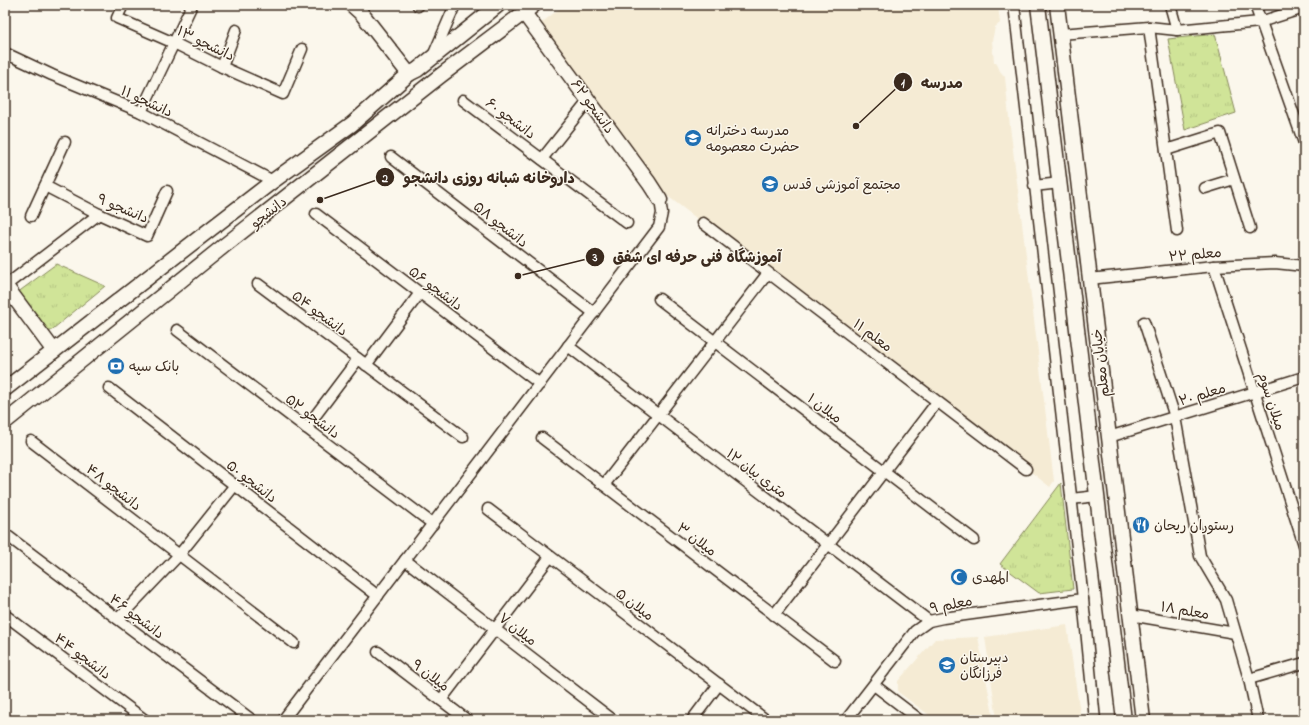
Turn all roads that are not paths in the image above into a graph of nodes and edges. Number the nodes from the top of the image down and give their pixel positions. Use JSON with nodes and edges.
{"nodes":[{"id":1,"x":123,"y":5,"type":"edge"},
{"id":2,"x":192,"y":5,"type":"edge"},
{"id":3,"x":352,"y":5,"type":"edge"},
{"id":4,"x":367,"y":5,"type":"edge"},
{"id":5,"x":455,"y":5,"type":"edge"},
{"id":6,"x":498,"y":5,"type":"edge"},
{"id":7,"x":1014,"y":5,"type":"edge"},
{"id":8,"x":1038,"y":5,"type":"edge"},
{"id":9,"x":1057,"y":5,"type":"edge"},
{"id":10,"x":1170,"y":5,"type":"edge"},
{"id":11,"x":1255,"y":5,"type":"edge"},
{"id":12,"x":1304,"y":8,"type":"edge"},
{"id":13,"x":529,"y":9,"type":"edge"},
{"id":14,"x":1260,"y":22,"type":"junction"},
{"id":15,"x":1149,"y":27,"type":"junction"},
{"id":16,"x":236,"y":30,"type":"dead end"},
{"id":17,"x":1177,"y":30,"type":"junction"},
{"id":18,"x":1060,"y":34,"type":"junction"},
{"id":19,"x":174,"y":43,"type":"junction"},
{"id":20,"x":302,"y":49,"type":"dead end"},
{"id":21,"x":5,"y":53,"type":"edge"},
{"id":22,"x":402,"y":58,"type":"junction"},
{"id":23,"x":432,"y":58,"type":"junction"},
{"id":24,"x":222,"y":67,"type":"junction"},
{"id":25,"x":413,"y":72,"type":"junction"},
{"id":26,"x":464,"y":100,"type":"dead end"},
{"id":27,"x":589,"y":100,"type":"junction"},
{"id":28,"x":141,"y":112,"type":"junction"},
{"id":29,"x":65,"y":142,"type":"dead end"},
{"id":30,"x":1304,"y":143,"type":"edge"},
{"id":31,"x":1166,"y":150,"type":"junction"},
{"id":32,"x":391,"y":157,"type":"dead end"},
{"id":33,"x":542,"y":159,"type":"junction"},
{"id":34,"x":1234,"y":179,"type":"junction"},
{"id":35,"x":274,"y":181,"type":"junction"},
{"id":36,"x":1060,"y":183,"type":"junction"},
{"id":37,"x":45,"y":186,"type":"junction"},
{"id":38,"x":1034,"y":186,"type":"junction"},
{"id":39,"x":1205,"y":188,"type":"dead end"},
{"id":40,"x":167,"y":191,"type":"dead end"},
{"id":41,"x":660,"y":200,"type":"joint"},
{"id":42,"x":99,"y":214,"type":"junction"},
{"id":43,"x":316,"y":214,"type":"dead end"},
{"id":44,"x":31,"y":216,"type":"dead end"},
{"id":45,"x":627,"y":223,"type":"dead end"},
{"id":46,"x":703,"y":224,"type":"dead end"},
{"id":47,"x":1250,"y":228,"type":"dead end"},
{"id":48,"x":1177,"y":231,"type":"dead end"},
{"id":49,"x":1214,"y":266,"type":"junction"},
{"id":50,"x":1304,"y":266,"type":"edge"},
{"id":51,"x":768,"y":273,"type":"junction"},
{"id":52,"x":1090,"y":279,"type":"junction"},
{"id":53,"x":258,"y":284,"type":"dead end"},
{"id":54,"x":5,"y":285,"type":"edge"},
{"id":55,"x":420,"y":293,"type":"junction"},
{"id":56,"x":659,"y":299,"type":"dead end"},
{"id":57,"x":594,"y":313,"type":"junction"},
{"id":58,"x":1144,"y":322,"type":"dead end"},
{"id":59,"x":177,"y":330,"type":"dead end"},
{"id":60,"x":715,"y":342,"type":"junction"},
{"id":61,"x":568,"y":346,"type":"junction"},
{"id":62,"x":54,"y":351,"type":"junction"},
{"id":63,"x":362,"y":362,"type":"junction"},
{"id":64,"x":1100,"y":367,"type":"junction"},
{"id":65,"x":1082,"y":369,"type":"junction"},
{"id":66,"x":1304,"y":377,"type":"edge"},
{"id":67,"x":540,"y":384,"type":"junction"},
{"id":68,"x":7,"y":386,"type":"edge"},
{"id":69,"x":109,"y":388,"type":"dead end"},
{"id":70,"x":1255,"y":392,"type":"junction"},
{"id":71,"x":938,"y":402,"type":"junction"},
{"id":72,"x":659,"y":415,"type":"junction"},
{"id":73,"x":1175,"y":417,"type":"junction"},
{"id":74,"x":5,"y":422,"type":"edge"},
{"id":75,"x":306,"y":428,"type":"junction"},
{"id":76,"x":463,"y":437,"type":"dead end"},
{"id":77,"x":1109,"y":437,"type":"junction"},
{"id":78,"x":542,"y":438,"type":"dead end"},
{"id":79,"x":31,"y":441,"type":"dead end"},
{"id":80,"x":1026,"y":469,"type":"dead end"},
{"id":81,"x":884,"y":471,"type":"junction"},
{"id":82,"x":235,"y":485,"type":"junction"},
{"id":83,"x":604,"y":486,"type":"junction"},
{"id":84,"x":1097,"y":496,"type":"junction"},
{"id":85,"x":1071,"y":499,"type":"junction"},
{"id":86,"x":488,"y":510,"type":"dead end"},
{"id":87,"x":1300,"y":520,"type":"edge"},
{"id":88,"x":433,"y":524,"type":"junction"},
{"id":89,"x":5,"y":534,"type":"edge"},
{"id":90,"x":974,"y":540,"type":"dead end"},
{"id":91,"x":828,"y":544,"type":"junction"},
{"id":92,"x":1304,"y":545,"type":"edge"},
{"id":93,"x":180,"y":555,"type":"junction"},
{"id":94,"x":550,"y":557,"type":"junction"},
{"id":95,"x":405,"y":560,"type":"junction"},
{"id":96,"x":378,"y":596,"type":"junction"},
{"id":97,"x":1083,"y":599,"type":"junction"},
{"id":98,"x":774,"y":615,"type":"junction"},
{"id":99,"x":1130,"y":615,"type":"junction"},
{"id":100,"x":6,"y":617,"type":"edge"},
{"id":101,"x":118,"y":619,"type":"junction"},
{"id":102,"x":930,"y":621,"type":"junction"},
{"id":103,"x":495,"y":629,"type":"junction"},
{"id":104,"x":1236,"y":633,"type":"junction"},
{"id":105,"x":294,"y":643,"type":"dead end"},
{"id":106,"x":378,"y":652,"type":"dead end"},
{"id":107,"x":835,"y":661,"type":"dead end"},
{"id":108,"x":1304,"y":663,"type":"edge"},
{"id":109,"x":1249,"y":679,"type":"junction"},
{"id":110,"x":719,"y":684,"type":"junction"},
{"id":111,"x":874,"y":685,"type":"junction"},
{"id":112,"x":441,"y":700,"type":"junction"},
{"id":113,"x":145,"y":720,"type":"edge"},
{"id":114,"x":252,"y":720,"type":"edge"},
{"id":115,"x":283,"y":720,"type":"edge"},
{"id":116,"x":467,"y":720,"type":"edge"},
{"id":117,"x":613,"y":720,"type":"edge"},
{"id":118,"x":692,"y":720,"type":"edge"},
{"id":119,"x":766,"y":720,"type":"edge"},
{"id":120,"x":846,"y":720,"type":"edge"},
{"id":121,"x":920,"y":720,"type":"edge"},
{"id":122,"x":1095,"y":720,"type":"edge"},
{"id":123,"x":1124,"y":720,"type":"edge"},
{"id":124,"x":1143,"y":720,"type":"edge"},
{"id":125,"x":1258,"y":720,"type":"edge"}],
"edges":[{"from":1,"to":19,"type":"street","name":"دانشجو ۱۳"},
{"from":2,"to":19,"type":"street"},
{"from":3,"to":22,"type":"main road"},
{"from":4,"to":22,"type":"main road"},
{"from":5,"to":23,"type":"street"},
{"from":6,"to":23,"type":"main road","name":"دانشجو"},
{"from":7,"to":38,"type":"street"},
{"from":8,"to":36,"type":"main road","name":"خیابان معلم"},
{"from":9,"to":18,"type":"main road","name":"خیابان معلم"},
{"from":10,"to":17,"type":"street"},
{"from":11,"to":14,"type":"street"},
{"from":12,"to":14,"type":"street"},
{"from":13,"to":27,"type":"main road","name":"دانشجو ۶۲"},
{"from":13,"to":74,"type":"main road","name":"دانشجو"},
{"from":14,"to":17,"type":"street"},
{"from":14,"to":30,"type":"street"},
{"from":15,"to":17,"type":"street"},
{"from":15,"to":18,"type":"street"},
{"from":15,"to":31,"type":"street"},
{"from":16,"to":24,"type":"street"},
{"from":18,"to":52,"type":"main road","name":"خیابان معلم"},
{"from":19,"to":24,"type":"street","name":"دانشجو ۱۳"},
{"from":19,"to":28,"type":"street"},
{"from":20,"to":24,"type":"street","name":"دانشجو ۱۳"},
{"from":21,"to":28,"type":"street","name":"دانشجو ۱۱"},
{"from":22,"to":25,"type":"main road"},
{"from":23,"to":25,"type":"main road","name":"دانشجو"},
{"from":25,"to":35,"type":"main road","name":"دانشجو"},
{"from":26,"to":33,"type":"street","name":"دانشجو ۶۰"},
{"from":27,"to":33,"type":"street","name":"دانشجو ۶۰"},
{"from":27,"to":41,"type":"main road","name":"دانشجو ۶۲"},
{"from":28,"to":35,"type":"street","name":"دانشجو ۱۱"},
{"from":29,"to":37,"type":"street"},
{"from":31,"to":34,"type":"street"},
{"from":31,"to":48,"type":"street"},
{"from":32,"to":57,"type":"street","name":"دانشجو ۵۸"},
{"from":33,"to":45,"type":"street","name":"دانشجو ۶۰"},
{"from":34,"to":39,"type":"street"},
{"from":34,"to":47,"type":"street"},
{"from":35,"to":62,"type":"main road","name":"دانشجو"},
{"from":36,"to":38,"type":"street"},
{"from":36,"to":65,"type":"main road","name":"خیابان معلم"},
{"from":37,"to":42,"type":"street","name":"دانشجو ۹"},
{"from":37,"to":44,"type":"street"},
{"from":38,"to":85,"type":"street"},
{"from":40,"to":42,"type":"street","name":"دانشجو ۹"},
{"from":41,"to":57,"type":"street"},
{"from":42,"to":54,"type":"street"},
{"from":43,"to":55,"type":"street","name":"دانشجو ۵۶"},
{"from":46,"to":51,"type":"street","name":"معلم ۱۱"},
{"from":49,"to":50,"type":"street","name":"معلم ۲۲"},
{"from":49,"to":52,"type":"street","name":"معلم ۲۲"},
{"from":49,"to":70,"type":"street","name":"میلان سوم"},
{"from":51,"to":60,"type":"street"},
{"from":51,"to":71,"type":"street","name":"معلم ۱۱"},
{"from":52,"to":64,"type":"main road","name":"خیابان معلم"},
{"from":53,"to":63,"type":"street","name":"دانشجو ۵۴"},
{"from":54,"to":62,"type":"main road"},
{"from":55,"to":63,"type":"street"},
{"from":55,"to":67,"type":"street","name":"دانشجو ۵۶"},
{"from":56,"to":60,"type":"street","name":"میلان ۱"},
{"from":57,"to":61,"type":"street"},
{"from":58,"to":73,"type":"street"},
{"from":59,"to":75,"type":"street","name":"دانشجو ۵۲"},
{"from":60,"to":72,"type":"street"},
{"from":60,"to":81,"type":"street","name":"میلان ۱"},
{"from":61,"to":67,"type":"street"},
{"from":61,"to":72,"type":"street","name":"۱۲ متری بیان"},
{"from":62,"to":68,"type":"main road","name":"دانشجو"},
{"from":63,"to":75,"type":"street"},
{"from":63,"to":76,"type":"street","name":"دانشجو ۵۴"},
{"from":64,"to":65,"type":"main road"},
{"from":64,"to":77,"type":"main road","name":"خیابان معلم"},
{"from":65,"to":84,"type":"main road","name":"خیابان معلم"},
{"from":66,"to":70,"type":"street","name":"معلم ۲۰"},
{"from":67,"to":88,"type":"street"},
{"from":69,"to":82,"type":"street","name":"دانشجو ۵۰"},
{"from":70,"to":73,"type":"street","name":"معلم ۲۰"},
{"from":70,"to":87,"type":"street","name":"میلان سوم"},
{"from":71,"to":80,"type":"street","name":"معلم ۱۱"},
{"from":71,"to":81,"type":"street"},
{"from":72,"to":83,"type":"street"},
{"from":72,"to":91,"type":"street","name":"۱۲ متری بیان"},
{"from":73,"to":77,"type":"street","name":"معلم ۲۰"},
{"from":73,"to":104,"type":"street"},
{"from":75,"to":88,"type":"street","name":"دانشجو ۵۲"},
{"from":77,"to":99,"type":"main road","name":"خیابان معلم"},
{"from":78,"to":83,"type":"street","name":"میلان ۳"},
{"from":79,"to":93,"type":"street","name":"دانشجو ۴۸"},
{"from":81,"to":90,"type":"street","name":"میلان ۱"},
{"from":81,"to":91,"type":"street"},
{"from":82,"to":93,"type":"street"},
{"from":82,"to":96,"type":"street","name":"دانشجو ۵۰"},
{"from":83,"to":98,"type":"street","name":"میلان ۳"},
{"from":84,"to":85,"type":"street"},
{"from":84,"to":123,"type":"main road","name":"خیابان معلم"},
{"from":85,"to":97,"type":"street"},
{"from":86,"to":94,"type":"street","name":"میلان ۵"},
{"from":87,"to":92,"type":"street","name":"میلان سوم"},
{"from":88,"to":95,"type":"street"},
{"from":89,"to":101,"type":"street","name":"دانشجو ۴۶"},
{"from":91,"to":98,"type":"street"},
{"from":91,"to":102,"type":"street","name":"۱۲ متری بیان"},
{"from":93,"to":101,"type":"street"},
{"from":93,"to":105,"type":"street","name":"دانشجو ۴۸"},
{"from":94,"to":103,"type":"street"},
{"from":94,"to":110,"type":"street","name":"میلان ۵"},
{"from":95,"to":96,"type":"street"},
{"from":95,"to":103,"type":"street","name":"میلان ۷"},
{"from":96,"to":115,"type":"street"},
{"from":97,"to":102,"type":"street","name":"معلم ۹"},
{"from":97,"to":122,"type":"street"},
{"from":98,"to":107,"type":"street","name":"میلان ۳"},
{"from":99,"to":104,"type":"street","name":"معلم ۱۸"},
{"from":99,"to":124,"type":"main road","name":"خیابان معلم"},
{"from":100,"to":113,"type":"street","name":"دانشجو ۴۴"},
{"from":101,"to":114,"type":"street","name":"دانشجو ۴۶"},
{"from":102,"to":111,"type":"street","name":"معلم ۹"},
{"from":103,"to":112,"type":"street"},
{"from":103,"to":117,"type":"street","name":"میلان ۷"},
{"from":104,"to":109,"type":"street"},
{"from":106,"to":112,"type":"street","name":"میلان ۹"},
{"from":108,"to":109,"type":"street"},
{"from":109,"to":125,"type":"street"},
{"from":110,"to":118,"type":"street"},
{"from":110,"to":119,"type":"street","name":"میلان ۵"},
{"from":111,"to":120,"type":"street","name":"معلم ۹"},
{"from":111,"to":121,"type":"street"},
{"from":112,"to":116,"type":"street","name":"میلان ۹"}]}
